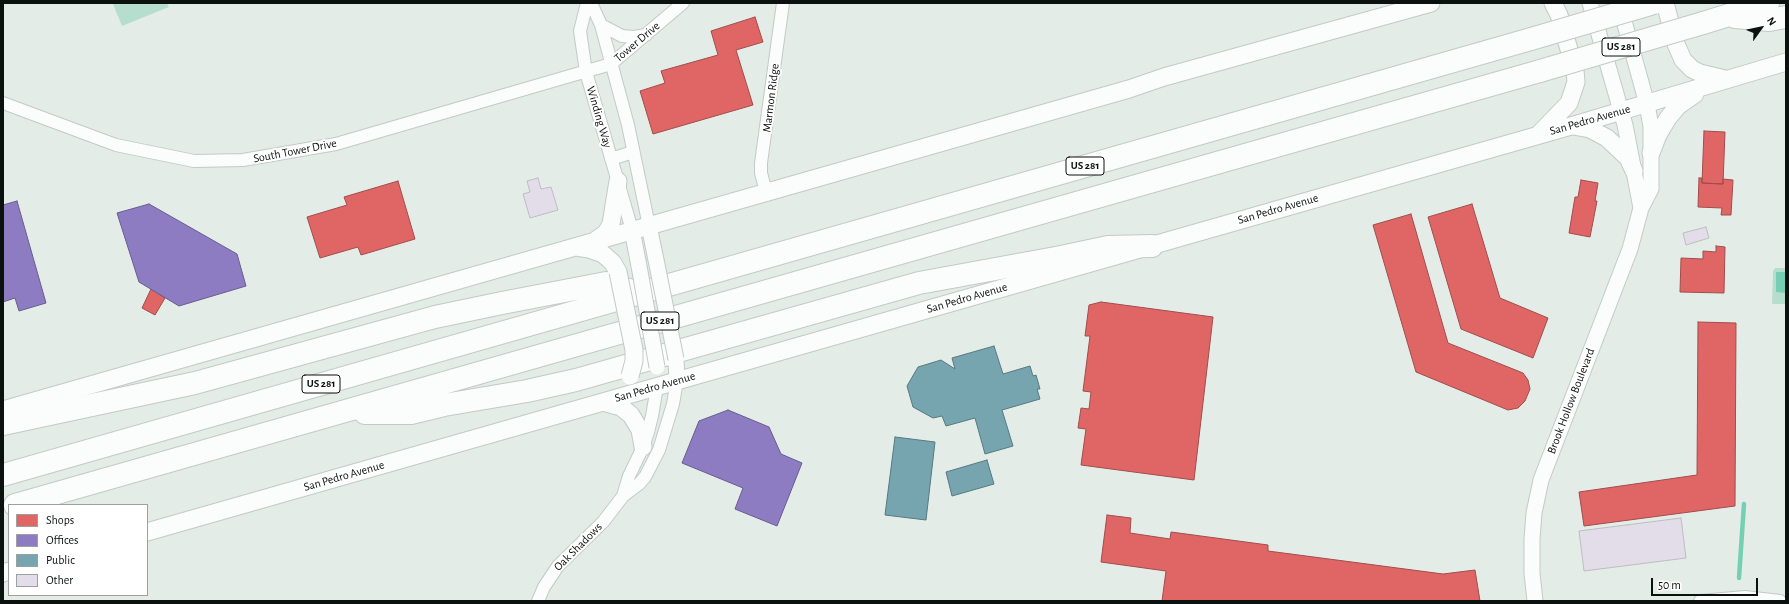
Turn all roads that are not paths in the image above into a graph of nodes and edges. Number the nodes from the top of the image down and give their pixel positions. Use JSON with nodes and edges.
{"nodes":[{"id":1,"x":587,"y":3,"type":"edge"},
{"id":2,"x":591,"y":3,"type":"edge"},
{"id":3,"x":683,"y":3,"type":"edge"},
{"id":4,"x":783,"y":3,"type":"edge"},
{"id":5,"x":1431,"y":3,"type":"edge"},
{"id":6,"x":1553,"y":3,"type":"edge"},
{"id":7,"x":1590,"y":3,"type":"edge"},
{"id":8,"x":1619,"y":3,"type":"edge"},
{"id":9,"x":1654,"y":3,"type":"edge"},
{"id":10,"x":1665,"y":3,"type":"edge"},
{"id":11,"x":1768,"y":3,"type":"edge"},
{"id":12,"x":1724,"y":16,"type":"junction"},
{"id":13,"x":1786,"y":17,"type":"edge"},
{"id":14,"x":601,"y":25,"type":"junction"},
{"id":15,"x":646,"y":34,"type":"junction"},
{"id":16,"x":1786,"y":62,"type":"edge"},
{"id":17,"x":611,"y":64,"type":"junction"},
{"id":18,"x":586,"y":72,"type":"junction"},
{"id":19,"x":1728,"y":80,"type":"junction"},
{"id":20,"x":1708,"y":86,"type":"junction"},
{"id":21,"x":3,"y":103,"type":"edge"},
{"id":22,"x":1647,"y":104,"type":"junction"},
{"id":23,"x":1622,"y":111,"type":"junction"},
{"id":24,"x":1571,"y":126,"type":"junction"},
{"id":25,"x":1539,"y":135,"type":"junction"},
{"id":26,"x":633,"y":152,"type":"junction"},
{"id":27,"x":1652,"y":153,"type":"junction"},
{"id":28,"x":611,"y":159,"type":"junction"},
{"id":29,"x":1634,"y":171,"type":"junction"},
{"id":30,"x":618,"y":181,"type":"junction"},
{"id":31,"x":766,"y":192,"type":"junction"},
{"id":32,"x":1641,"y":208,"type":"junction"},
{"id":33,"x":649,"y":226,"type":"junction"},
{"id":34,"x":632,"y":230,"type":"junction"},
{"id":35,"x":595,"y":241,"type":"junction"},
{"id":36,"x":1152,"y":246,"type":"junction"},
{"id":37,"x":573,"y":247,"type":"junction"},
{"id":38,"x":639,"y":293,"type":"junction"},
{"id":39,"x":677,"y":381,"type":"junction"},
{"id":40,"x":656,"y":386,"type":"junction"},
{"id":41,"x":606,"y":401,"type":"junction"},
{"id":42,"x":3,"y":410,"type":"edge"},
{"id":43,"x":336,"y":414,"type":"junction"},
{"id":44,"x":3,"y":424,"type":"edge"},
{"id":45,"x":643,"y":447,"type":"junction"},
{"id":46,"x":3,"y":475,"type":"edge"},
{"id":47,"x":623,"y":496,"type":"junction"},
{"id":48,"x":19,"y":504,"type":"edge"},
{"id":49,"x":148,"y":532,"type":"edge"},
{"id":50,"x":538,"y":601,"type":"edge"},
{"id":51,"x":1535,"y":601,"type":"edge"},
{"id":52,"x":1700,"y":601,"type":"edge"},
{"id":53,"x":1780,"y":601,"type":"edge"}],
"edges":[{"from":1,"to":18,"type":"street","name":"Winding Way"},
{"from":2,"to":14,"type":"street","name":"Winding Way"},
{"from":3,"to":15,"type":"street","name":"Tower Drive"},
{"from":4,"to":31,"type":"street","name":"Marmon Ridge"},
{"from":5,"to":31,"type":"main road"},
{"from":6,"to":25,"type":"main road"},
{"from":7,"to":23,"type":"street","name":"Brook Hollow Boulevard"},
{"from":8,"to":22,"type":"street","name":"Brook Hollow Boulevard"},
{"from":9,"to":38,"type":"highway","number":"US 281","bridge":true},
{"from":10,"to":19,"type":"main road"},
{"from":11,"to":12,"type":"highway","number":"US 281"},
{"from":12,"to":13,"type":"highway"},
{"from":12,"to":43,"type":"highway","number":"US 281","bridge":true},
{"from":14,"to":15,"type":"street"},
{"from":14,"to":17,"type":"street","name":"Winding Way"},
{"from":15,"to":17,"type":"street","name":"Tower Drive"},
{"from":16,"to":19,"type":"main road","name":"San Pedro Avenue"},
{"from":17,"to":18,"type":"street","name":"Tower Drive"},
{"from":17,"to":26,"type":"street","name":"Winding Way"},
{"from":18,"to":21,"type":"street","name":"South Tower Drive"},
{"from":18,"to":28,"type":"street","name":"Winding Way"},
{"from":19,"to":20,"type":"main road","name":"San Pedro Avenue"},
{"from":20,"to":22,"type":"main road","name":"San Pedro Avenue"},
{"from":20,"to":27,"type":"main road"},
{"from":22,"to":23,"type":"main road","name":"San Pedro Avenue"},
{"from":22,"to":27,"type":"street","name":"Brook Hollow Boulevard"},
{"from":23,"to":24,"type":"main road","name":"San Pedro Avenue"},
{"from":23,"to":29,"type":"street","name":"Brook Hollow Boulevard"},
{"from":24,"to":25,"type":"main road","name":"San Pedro Avenue"},
{"from":24,"to":29,"type":"main road"},
{"from":25,"to":36,"type":"main road","name":"San Pedro Avenue"},
{"from":26,"to":28,"type":"street"},
{"from":26,"to":33,"type":"street","name":"Winding Way"},
{"from":27,"to":32,"type":"street","name":"Brook Hollow Boulevard"},
{"from":28,"to":30,"type":"street","name":"Winding Way"},
{"from":29,"to":32,"type":"street","name":"Brook Hollow Boulevard"},
{"from":30,"to":34,"type":"street","name":"Winding Way"},
{"from":30,"to":35,"type":"main road"},
{"from":31,"to":33,"type":"main road"},
{"from":32,"to":51,"type":"street","name":"Brook Hollow Boulevard"},
{"from":33,"to":34,"type":"main road"},
{"from":33,"to":39,"type":"street","bridge":true},
{"from":34,"to":35,"type":"main road"},
{"from":34,"to":40,"type":"street","bridge":true},
{"from":35,"to":37,"type":"main road"},
{"from":36,"to":39,"type":"main road","name":"San Pedro Avenue"},
{"from":36,"to":43,"type":"highway"},
{"from":37,"to":41,"type":"main road","bridge":true},
{"from":37,"to":42,"type":"main road"},
{"from":38,"to":44,"type":"highway"},
{"from":38,"to":46,"type":"highway","number":"US 281"},
{"from":39,"to":40,"type":"main road","name":"San Pedro Avenue"},
{"from":39,"to":47,"type":"street","name":"Oak Shadows"},
{"from":40,"to":41,"type":"main road","name":"San Pedro Avenue"},
{"from":40,"to":45,"type":"street","name":"Oak Shadows"},
{"from":41,"to":45,"type":"main road"},
{"from":41,"to":49,"type":"main road","name":"San Pedro Avenue"},
{"from":43,"to":48,"type":"highway","number":"US 281"},
{"from":45,"to":47,"type":"street","name":"Oak Shadows"},
{"from":47,"to":50,"type":"street","name":"Oak Shadows"},
{"from":52,"to":53,"type":"street"}]}
